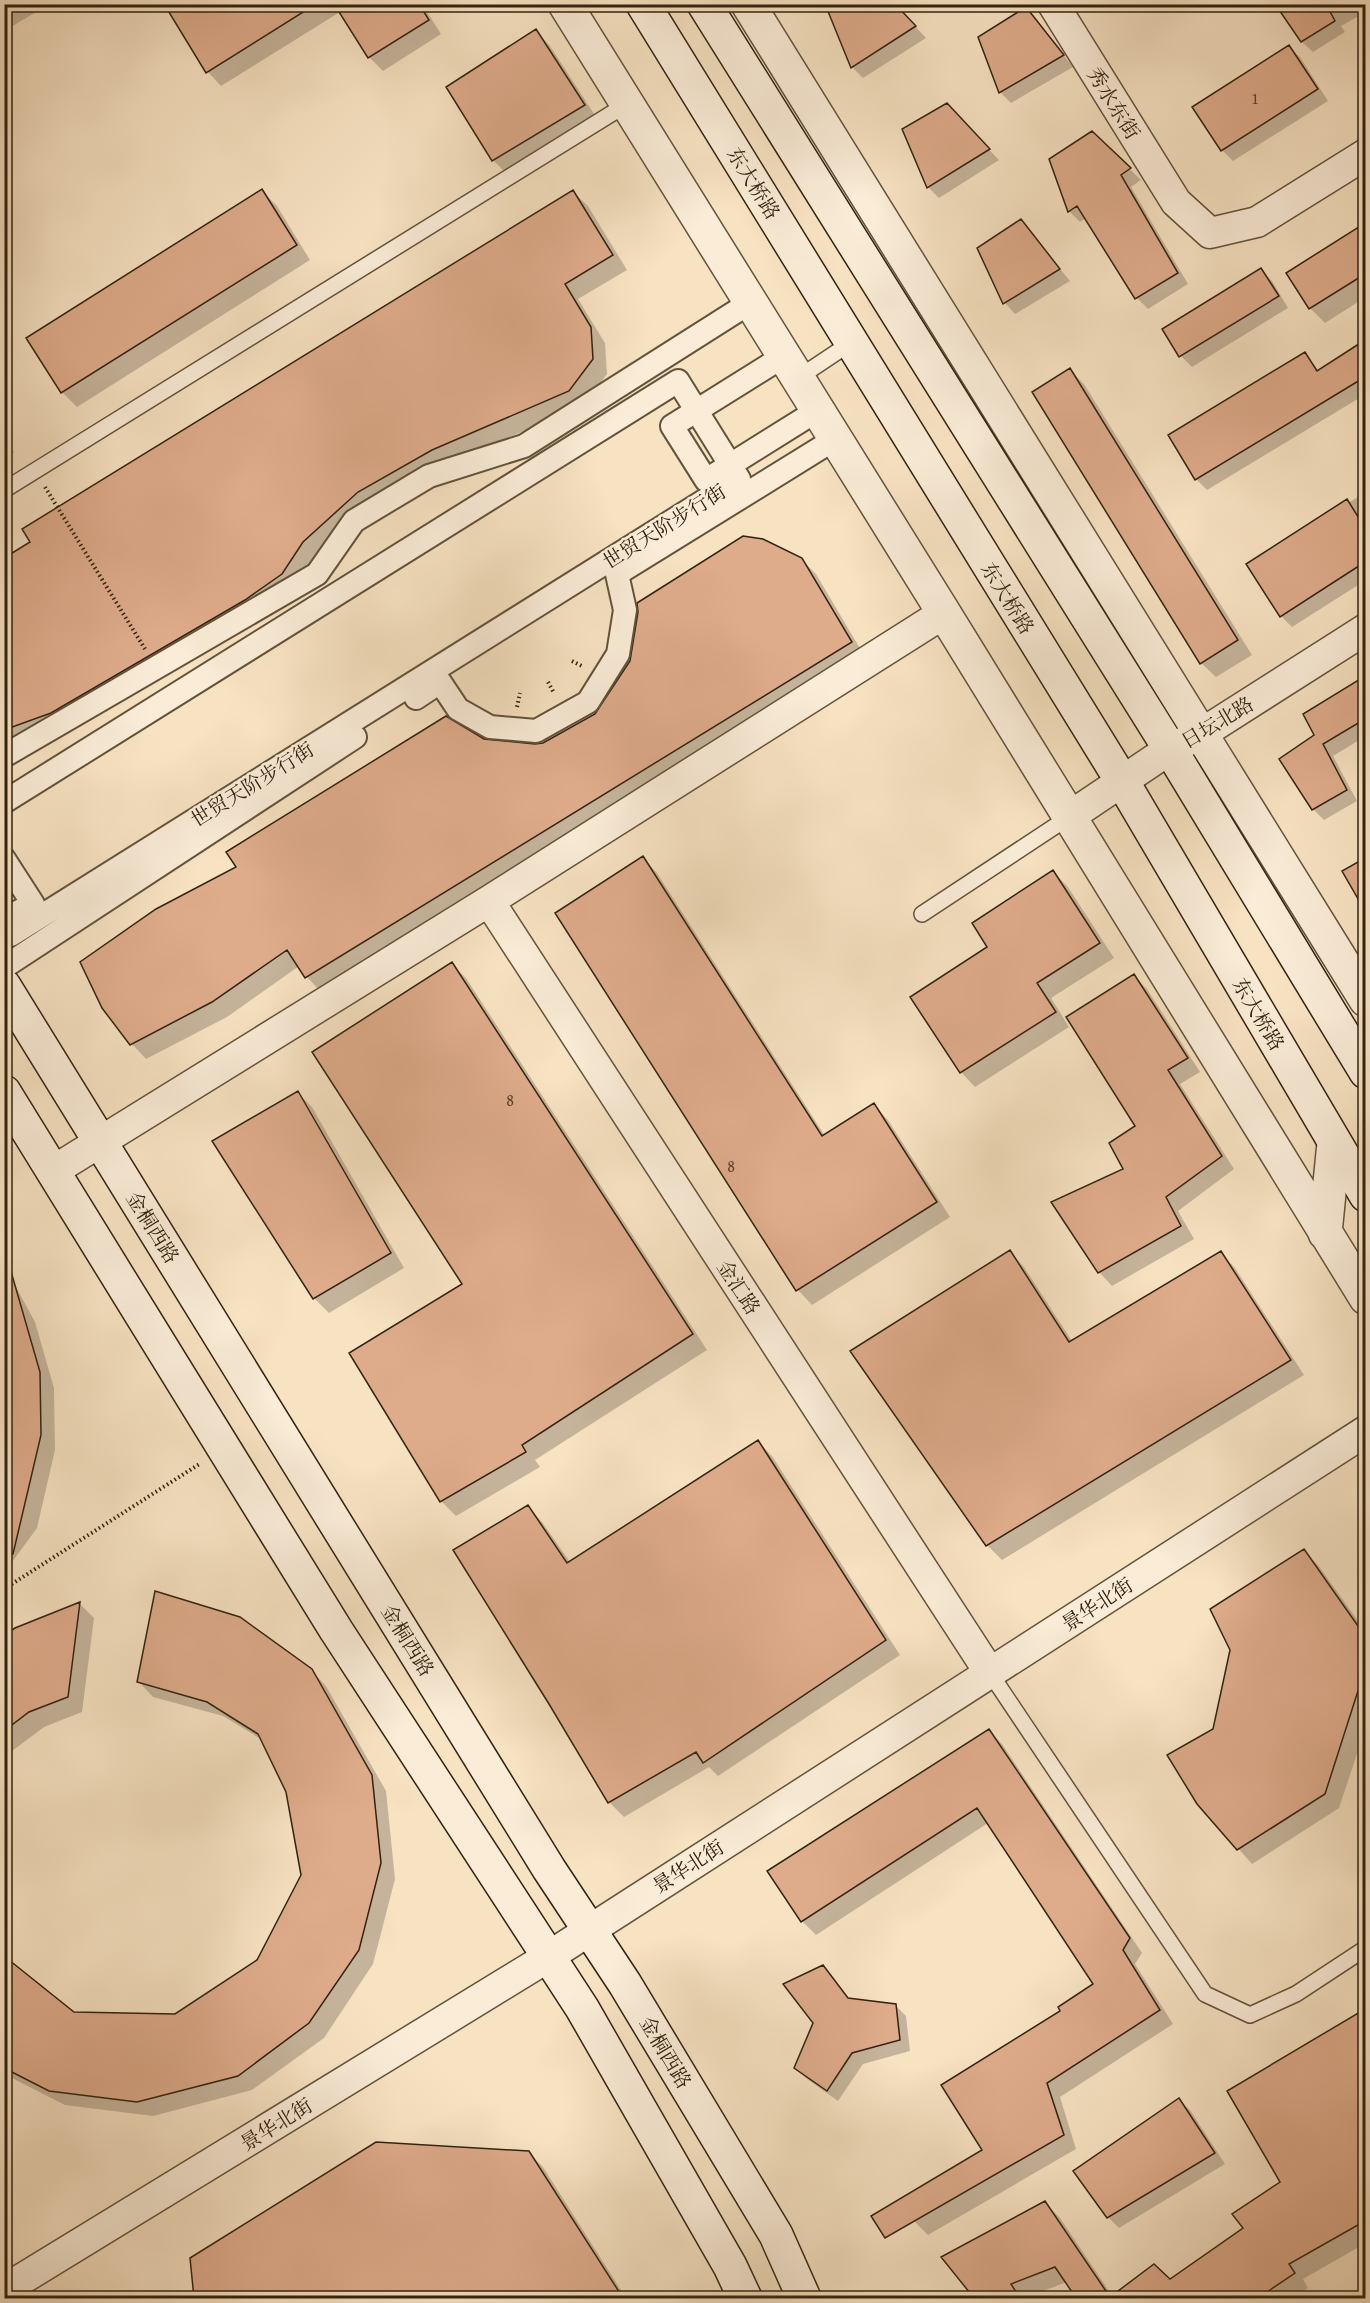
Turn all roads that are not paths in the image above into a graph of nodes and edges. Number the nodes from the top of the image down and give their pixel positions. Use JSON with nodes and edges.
{"nodes":[{"id":1,"x":565,"y":4,"type":"edge"},
{"id":2,"x":643,"y":4,"type":"edge"},
{"id":3,"x":704,"y":4,"type":"edge"},
{"id":4,"x":748,"y":4,"type":"edge"},
{"id":5,"x":1053,"y":4,"type":"edge"},
{"id":6,"x":627,"y":104,"type":"junction"},
{"id":7,"x":1365,"y":154,"type":"edge"},
{"id":8,"x":751,"y":302,"type":"junction"},
{"id":9,"x":852,"y":342,"type":"junction"},
{"id":10,"x":791,"y":367,"type":"junction"},
{"id":11,"x":818,"y":410,"type":"junction"},
{"id":12,"x":696,"y":411,"type":"junction"},
{"id":13,"x":836,"y":439,"type":"junction"},
{"id":14,"x":730,"y":465,"type":"junction"},
{"id":15,"x":4,"y":490,"type":"edge"},
{"id":16,"x":944,"y":613,"type":"junction"},
{"id":17,"x":1365,"y":630,"type":"edge"},
{"id":18,"x":1201,"y":734,"type":"junction"},
{"id":19,"x":1170,"y":749,"type":"junction"},
{"id":20,"x":4,"y":756,"type":"edge"},
{"id":21,"x":1122,"y":781,"type":"junction"},
{"id":22,"x":4,"y":802,"type":"edge"},
{"id":23,"x":1069,"y":817,"type":"junction"},
{"id":24,"x":4,"y":860,"type":"edge"},
{"id":25,"x":489,"y":901,"type":"junction"},
{"id":26,"x":922,"y":914,"type":"dead end"},
{"id":27,"x":4,"y":919,"type":"edge"},
{"id":28,"x":4,"y":924,"type":"edge"},
{"id":29,"x":4,"y":967,"type":"edge"},
{"id":30,"x":4,"y":986,"type":"edge"},
{"id":31,"x":1365,"y":1000,"type":"edge"},
{"id":32,"x":1365,"y":1072,"type":"edge"},
{"id":33,"x":4,"y":1092,"type":"edge"},
{"id":34,"x":100,"y":1142,"type":"junction"},
{"id":35,"x":1335,"y":1143,"type":"junction"},
{"id":36,"x":53,"y":1171,"type":"junction"},
{"id":37,"x":1365,"y":1196,"type":"edge"},
{"id":38,"x":1325,"y":1233,"type":"junction"},
{"id":39,"x":1365,"y":1298,"type":"edge"},
{"id":40,"x":1365,"y":1431,"type":"edge"},
{"id":41,"x":990,"y":1673,"type":"junction"},
{"id":42,"x":590,"y":1930,"type":"junction"},
{"id":43,"x":1365,"y":1948,"type":"edge"},
{"id":44,"x":548,"y":1957,"type":"junction"},
{"id":45,"x":4,"y":2290,"type":"edge"},
{"id":46,"x":745,"y":2298,"type":"edge"},
{"id":47,"x":804,"y":2298,"type":"edge"}],
"edges":[{"from":1,"to":6,"type":"main road"},
{"from":2,"to":9,"type":"main road","name":"东大桥路"},
{"from":3,"to":19,"type":"main road"},
{"from":4,"to":18,"type":"main road"},
{"from":5,"to":7,"type":"street","name":"秀水东街"},
{"from":6,"to":8,"type":"main road"},
{"from":6,"to":15,"type":"lane"},
{"from":8,"to":10,"type":"main road"},
{"from":8,"to":20,"type":"street"},
{"from":9,"to":10,"type":"lane"},
{"from":9,"to":21,"type":"main road","name":"东大桥路"},
{"from":10,"to":11,"type":"main road"},
{"from":10,"to":12,"type":"street"},
{"from":11,"to":13,"type":"main road"},
{"from":11,"to":14,"type":"street"},
{"from":12,"to":14,"type":"street","name":"世贸天阶步行街"},
{"from":12,"to":22,"type":"street","name":"世贸天阶步行街"},
{"from":13,"to":16,"type":"main road"},
{"from":13,"to":29,"type":"street"},
{"from":14,"to":28,"type":"street","name":"世贸天阶步行街"},
{"from":16,"to":23,"type":"main road"},
{"from":16,"to":25,"type":"street"},
{"from":17,"to":18,"type":"street","name":"日坛北路"},
{"from":18,"to":19,"type":"street","name":"日坛北路"},
{"from":18,"to":31,"type":"main road"},
{"from":19,"to":21,"type":"street","name":"日坛北路"},
{"from":19,"to":32,"type":"main road"},
{"from":21,"to":23,"type":"street","name":"日坛北路"},
{"from":21,"to":35,"type":"main road","name":"东大桥路"},
{"from":23,"to":26,"type":"lane"},
{"from":23,"to":38,"type":"main road"},
{"from":24,"to":27,"type":"street"},
{"from":25,"to":34,"type":"street"},
{"from":25,"to":41,"type":"street","name":"金汇路"},
{"from":30,"to":34,"type":"main road","name":"金桐西路"},
{"from":33,"to":36,"type":"main road"},
{"from":34,"to":36,"type":"street"},
{"from":34,"to":42,"type":"main road","name":"金桐西路"},
{"from":35,"to":37,"type":"main road","name":"东大桥路"},
{"from":35,"to":38,"type":"main road"},
{"from":36,"to":44,"type":"main road"},
{"from":38,"to":39,"type":"main road"},
{"from":40,"to":41,"type":"street","name":"景华北街"},
{"from":41,"to":42,"type":"street","name":"景华北街"},
{"from":41,"to":43,"type":"lane"},
{"from":42,"to":44,"type":"street","name":"景华北街"},
{"from":42,"to":47,"type":"main road","name":"金桐西路"},
{"from":44,"to":45,"type":"street","name":"景华北街"},
{"from":44,"to":46,"type":"main road"}]}
